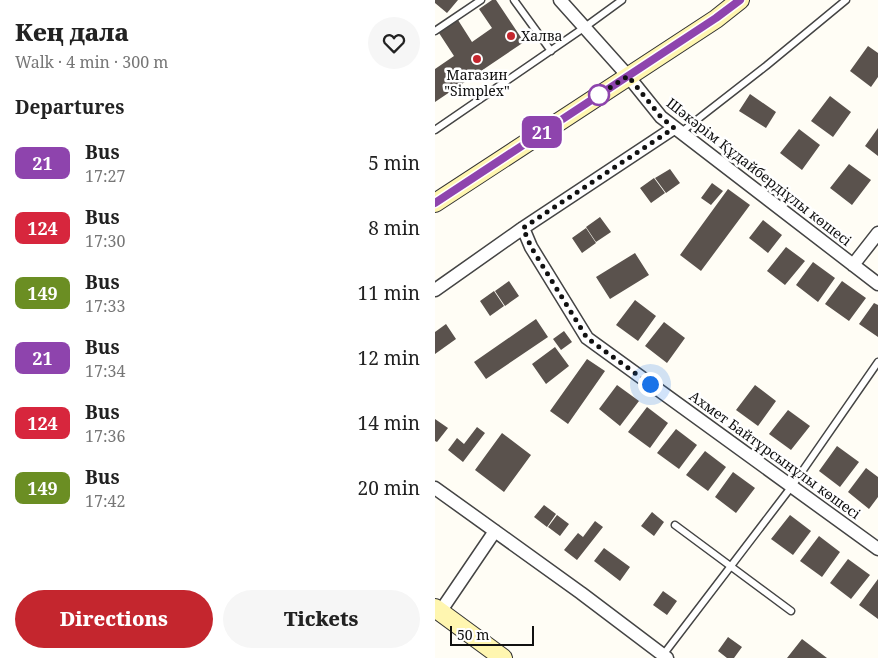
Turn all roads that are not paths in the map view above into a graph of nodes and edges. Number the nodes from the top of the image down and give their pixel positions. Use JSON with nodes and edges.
{"nodes":[{"id":1,"x":481,"y":0,"type":"edge"},
{"id":2,"x":514,"y":0,"type":"edge"},
{"id":3,"x":560,"y":0,"type":"edge"},
{"id":4,"x":622,"y":0,"type":"edge"},
{"id":5,"x":740,"y":0,"type":"edge"},
{"id":6,"x":846,"y":0,"type":"edge"},
{"id":7,"x":585,"y":27,"type":"junction"},
{"id":8,"x":435,"y":31,"type":"edge"},
{"id":9,"x":551,"y":51,"type":"junction"},
{"id":10,"x":628,"y":76,"type":"junction"},
{"id":11,"x":435,"y":130,"type":"edge"},
{"id":12,"x":677,"y":130,"type":"junction"},
{"id":13,"x":435,"y":203,"type":"edge"},
{"id":14,"x":523,"y":228,"type":"junction"},
{"id":15,"x":878,"y":233,"type":"edge"},
{"id":16,"x":853,"y":265,"type":"junction"},
{"id":17,"x":878,"y":284,"type":"edge"},
{"id":18,"x":435,"y":290,"type":"edge"},
{"id":19,"x":878,"y":362,"type":"edge"},
{"id":20,"x":792,"y":486,"type":"junction"},
{"id":21,"x":435,"y":488,"type":"edge"},
{"id":22,"x":675,"y":525,"type":"dead end"},
{"id":23,"x":495,"y":531,"type":"junction"},
{"id":24,"x":878,"y":549,"type":"edge"},
{"id":25,"x":731,"y":566,"type":"junction"},
{"id":26,"x":437,"y":610,"type":"edge"},
{"id":27,"x":791,"y":611,"type":"dead end"},
{"id":28,"x":665,"y":657,"type":"edge"},
{"id":29,"x":503,"y":658,"type":"edge"}],
"edges":[{"from":1,"to":8,"type":"lane"},
{"from":2,"to":9,"type":"lane"},
{"from":3,"to":7,"type":"street","name":"Шәкәрім Құдайбердіұлы көшесі"},
{"from":4,"to":7,"type":"lane"},
{"from":5,"to":10,"type":"main road"},
{"from":6,"to":12,"type":"lane"},
{"from":7,"to":9,"type":"lane"},
{"from":7,"to":10,"type":"street","name":"Шәкәрім Құдайбердіұлы көшесі"},
{"from":9,"to":11,"type":"lane"},
{"from":10,"to":12,"type":"street","name":"Шәкәрім Құдайбердіұлы көшесі"},
{"from":10,"to":13,"type":"main road"},
{"from":12,"to":14,"type":"street"},
{"from":12,"to":16,"type":"street","name":"Шәкәрім Құдайбердіұлы көшесі"},
{"from":14,"to":18,"type":"street"},
{"from":14,"to":20,"type":"street","name":"Ахмет Байтұрсынұлы көшесі"},
{"from":15,"to":16,"type":"street"},
{"from":16,"to":17,"type":"street","name":"Шәкәрім Құдайбердіұлы көшесі"},
{"from":19,"to":20,"type":"lane"},
{"from":20,"to":24,"type":"street","name":"Ахмет Байтұрсынұлы көшесі"},
{"from":20,"to":25,"type":"lane"},
{"from":21,"to":23,"type":"street"},
{"from":22,"to":25,"type":"lane"},
{"from":23,"to":26,"type":"street"},
{"from":23,"to":28,"type":"street"},
{"from":25,"to":27,"type":"lane"},
{"from":25,"to":28,"type":"lane"},
{"from":26,"to":29,"type":"main road"}]}
